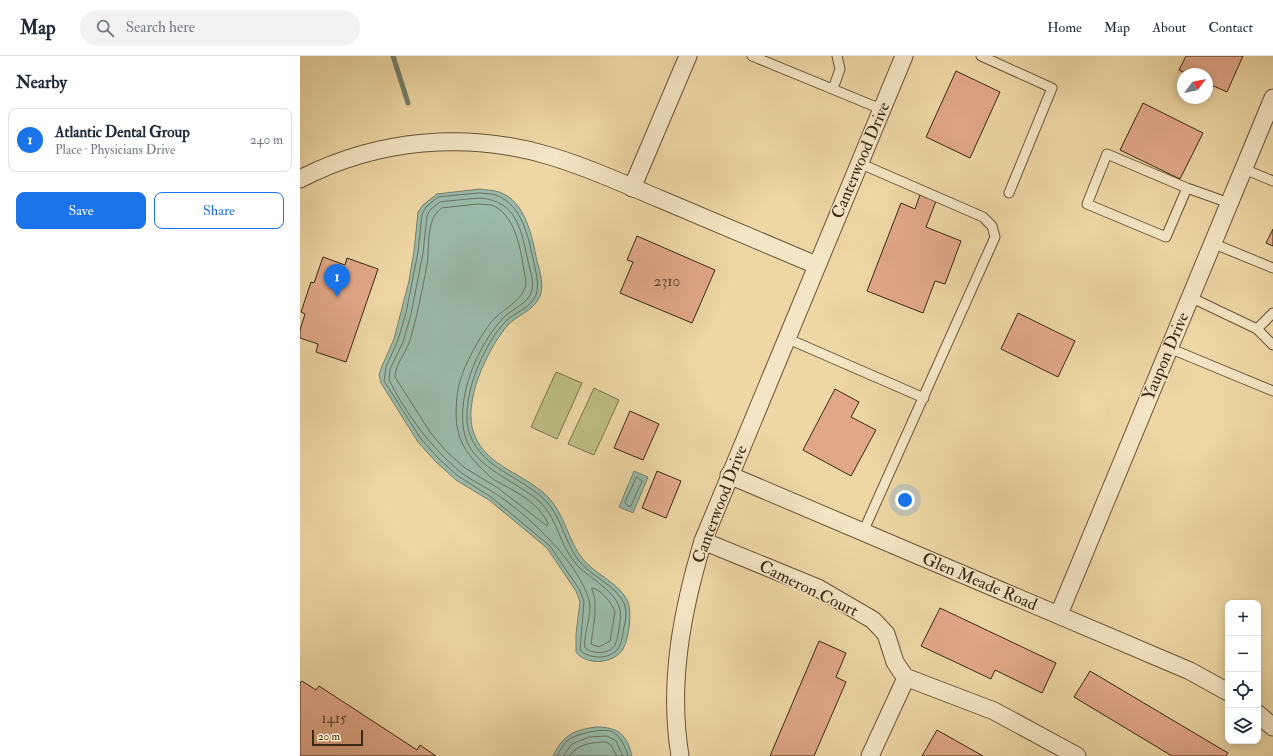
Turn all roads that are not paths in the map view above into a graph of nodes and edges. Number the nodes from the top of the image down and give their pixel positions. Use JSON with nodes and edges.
{"nodes":[{"id":1,"x":688,"y":56,"type":"edge"},
{"id":2,"x":752,"y":56,"type":"edge"},
{"id":3,"x":837,"y":56,"type":"edge"},
{"id":4,"x":904,"y":56,"type":"edge"},
{"id":5,"x":982,"y":56,"type":"edge"},
{"id":6,"x":833,"y":89,"type":"junction"},
{"id":7,"x":1273,"y":98,"type":"edge"},
{"id":8,"x":881,"y":109,"type":"junction"},
{"id":9,"x":1268,"y":122,"type":"edge"},
{"id":10,"x":859,"y":163,"type":"junction"},
{"id":11,"x":1244,"y":169,"type":"junction"},
{"id":12,"x":300,"y":179,"type":"edge"},
{"id":13,"x":1273,"y":181,"type":"edge"},
{"id":14,"x":632,"y":188,"type":"junction"},
{"id":15,"x":1187,"y":188,"type":"junction"},
{"id":16,"x":1009,"y":193,"type":"dead end"},
{"id":17,"x":1229,"y":203,"type":"junction"},
{"id":18,"x":1212,"y":243,"type":"junction"},
{"id":19,"x":816,"y":265,"type":"junction"},
{"id":20,"x":1273,"y":268,"type":"edge"},
{"id":21,"x":1190,"y":297,"type":"junction"},
{"id":22,"x":1273,"y":313,"type":"edge"},
{"id":23,"x":1257,"y":329,"type":"junction"},
{"id":24,"x":786,"y":338,"type":"junction"},
{"id":25,"x":1273,"y":345,"type":"edge"},
{"id":26,"x":1169,"y":348,"type":"junction"},
{"id":27,"x":1273,"y":391,"type":"edge"},
{"id":28,"x":924,"y":398,"type":"junction"},
{"id":29,"x":729,"y":475,"type":"junction"},
{"id":30,"x":863,"y":532,"type":"junction"},
{"id":31,"x":703,"y":541,"type":"junction"},
{"id":32,"x":1059,"y":614,"type":"junction"},
{"id":33,"x":906,"y":678,"type":"junction"},
{"id":34,"x":1225,"y":690,"type":"edge"},
{"id":35,"x":1261,"y":716,"type":"edge"},
{"id":36,"x":1273,"y":726,"type":"edge"},
{"id":37,"x":680,"y":756,"type":"edge"},
{"id":38,"x":870,"y":756,"type":"edge"},
{"id":39,"x":1077,"y":756,"type":"edge"}],
"edges":[{"from":1,"to":14,"type":"street"},
{"from":2,"to":6,"type":"lane"},
{"from":3,"to":6,"type":"lane"},
{"from":4,"to":8,"type":"street","name":"Canterwood Drive"},
{"from":5,"to":16,"type":"lane"},
{"from":6,"to":8,"type":"lane"},
{"from":7,"to":9,"type":"street","name":"Yaupon Drive"},
{"from":8,"to":10,"type":"street","name":"Canterwood Drive"},
{"from":9,"to":11,"type":"street","name":"Yaupon Drive"},
{"from":10,"to":19,"type":"street","name":"Canterwood Drive"},
{"from":10,"to":28,"type":"lane"},
{"from":11,"to":13,"type":"lane"},
{"from":11,"to":17,"type":"street","name":"Yaupon Drive"},
{"from":12,"to":14,"type":"street"},
{"from":14,"to":19,"type":"street"},
{"from":15,"to":15,"type":"lane"},
{"from":15,"to":17,"type":"lane"},
{"from":17,"to":18,"type":"street","name":"Yaupon Drive"},
{"from":18,"to":20,"type":"lane"},
{"from":18,"to":21,"type":"street","name":"Yaupon Drive"},
{"from":19,"to":24,"type":"street","name":"Canterwood Drive"},
{"from":21,"to":23,"type":"lane"},
{"from":21,"to":26,"type":"street","name":"Yaupon Drive"},
{"from":22,"to":23,"type":"lane"},
{"from":23,"to":25,"type":"lane"},
{"from":24,"to":28,"type":"lane"},
{"from":24,"to":29,"type":"street","name":"Canterwood Drive"},
{"from":26,"to":27,"type":"lane"},
{"from":26,"to":32,"type":"street","name":"Yaupon Drive"},
{"from":28,"to":30,"type":"lane"},
{"from":29,"to":30,"type":"street","name":"Glen Meade Road"},
{"from":29,"to":31,"type":"street","name":"Canterwood Drive"},
{"from":30,"to":32,"type":"street","name":"Glen Meade Road"},
{"from":31,"to":33,"type":"street","name":"Cameron Court"},
{"from":31,"to":37,"type":"street","name":"Canterwood Drive"},
{"from":32,"to":34,"type":"street","name":"Glen Meade Road"},
{"from":33,"to":38,"type":"street"},
{"from":33,"to":39,"type":"street"},
{"from":35,"to":36,"type":"street"}]}
